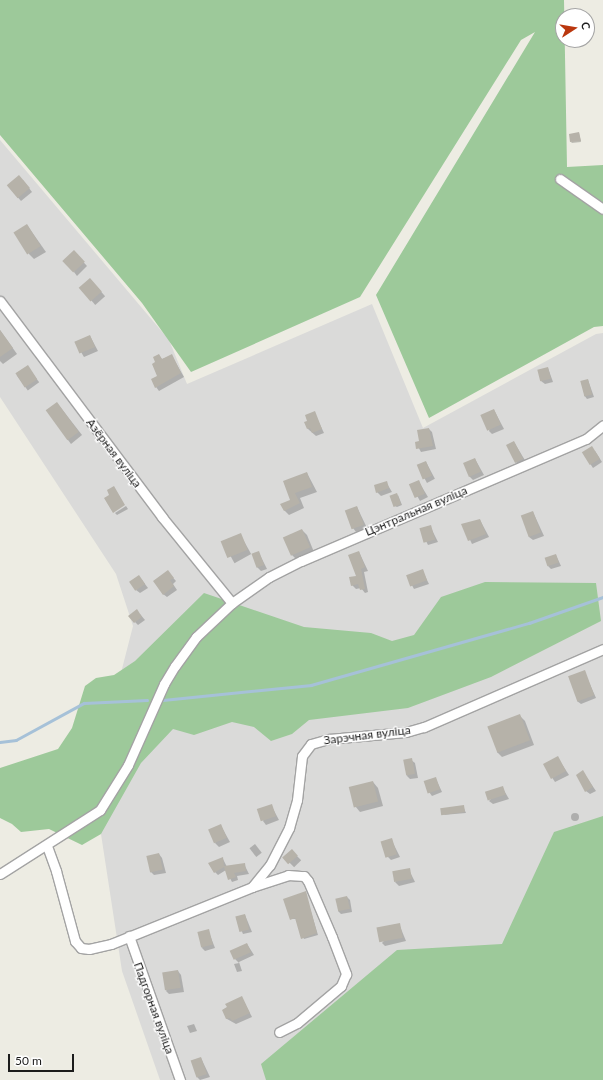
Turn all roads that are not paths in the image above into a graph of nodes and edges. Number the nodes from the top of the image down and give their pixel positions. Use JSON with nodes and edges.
{"nodes":[{"id":1,"x":560,"y":180,"type":"dead end"},
{"id":2,"x":603,"y":209,"type":"edge"},
{"id":3,"x":0,"y":300,"type":"edge"},
{"id":4,"x":603,"y":425,"type":"edge"},
{"id":5,"x":232,"y":603,"type":"junction"},
{"id":6,"x":603,"y":649,"type":"edge"},
{"id":7,"x":47,"y":846,"type":"junction"},
{"id":8,"x":0,"y":874,"type":"edge"},
{"id":9,"x":252,"y":887,"type":"junction"},
{"id":10,"x":129,"y":936,"type":"junction"},
{"id":11,"x":279,"y":1032,"type":"dead end"},
{"id":12,"x":180,"y":1080,"type":"edge"}],
"edges":[{"from":1,"to":2,"type":"street"},
{"from":3,"to":5,"type":"street","name":"Азёрная вуліца"},
{"from":4,"to":5,"type":"street","name":"Цэнтральная вуліца"},
{"from":5,"to":7,"type":"street","name":"Цэнтральная вуліца"},
{"from":6,"to":9,"type":"street","name":"Зарэчная вуліца"},
{"from":7,"to":8,"type":"street","name":"Цэнтральная вуліца"},
{"from":7,"to":10,"type":"street"},
{"from":9,"to":10,"type":"street"},
{"from":9,"to":11,"type":"street"},
{"from":10,"to":12,"type":"street","name":"Падгорная вуліца"}]}
